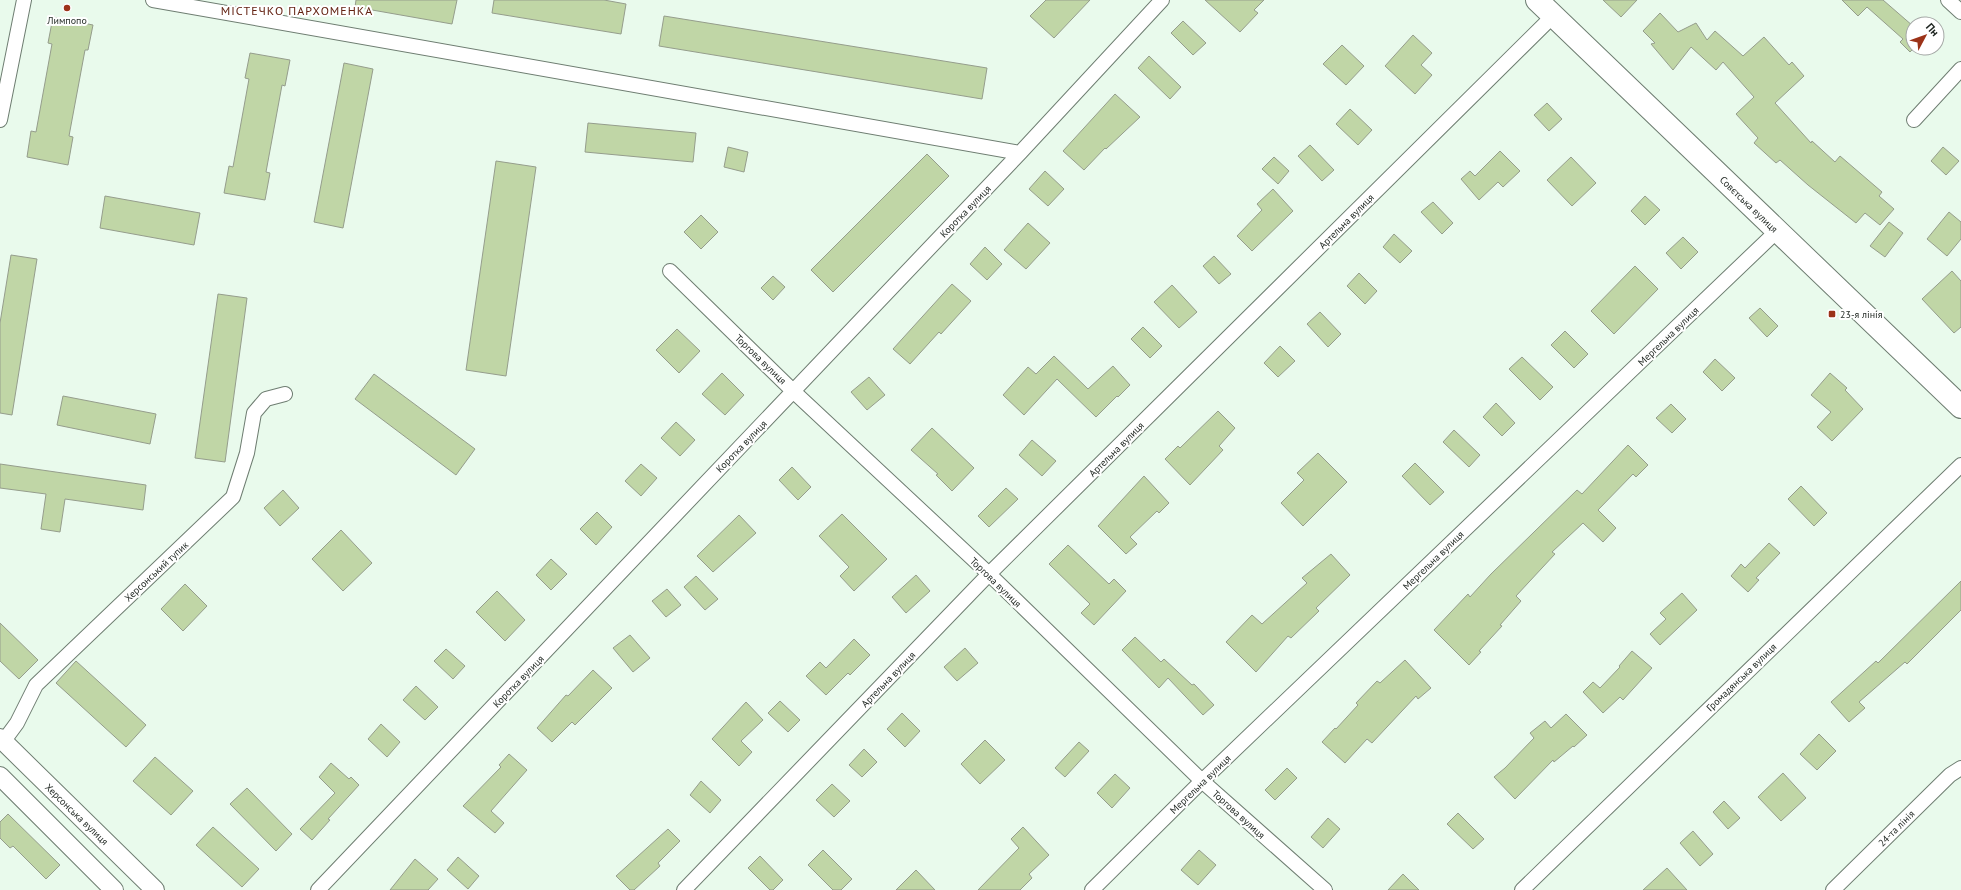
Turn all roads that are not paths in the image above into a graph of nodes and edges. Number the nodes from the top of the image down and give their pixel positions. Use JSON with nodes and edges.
{"nodes":[{"id":1,"x":24,"y":0,"type":"edge"},
{"id":2,"x":153,"y":0,"type":"edge"},
{"id":3,"x":1162,"y":0,"type":"edge"},
{"id":4,"x":1537,"y":0,"type":"edge"},
{"id":5,"x":1948,"y":0,"type":"edge"},
{"id":6,"x":1961,"y":12,"type":"edge"},
{"id":7,"x":1554,"y":15,"type":"junction"},
{"id":8,"x":1961,"y":69,"type":"edge"},
{"id":9,"x":0,"y":120,"type":"edge"},
{"id":10,"x":1914,"y":120,"type":"dead end"},
{"id":11,"x":1020,"y":154,"type":"junction"},
{"id":12,"x":1776,"y":231,"type":"junction"},
{"id":13,"x":670,"y":271,"type":"dead end"},
{"id":14,"x":794,"y":391,"type":"junction"},
{"id":15,"x":285,"y":394,"type":"dead end"},
{"id":16,"x":1961,"y":407,"type":"edge"},
{"id":17,"x":1961,"y":465,"type":"edge"},
{"id":18,"x":989,"y":574,"type":"junction"},
{"id":19,"x":2,"y":740,"type":"edge"},
{"id":20,"x":1961,"y":768,"type":"edge"},
{"id":21,"x":0,"y":776,"type":"edge"},
{"id":22,"x":1202,"y":781,"type":"junction"},
{"id":23,"x":114,"y":890,"type":"edge"},
{"id":24,"x":155,"y":890,"type":"edge"},
{"id":25,"x":318,"y":890,"type":"edge"},
{"id":26,"x":684,"y":890,"type":"edge"},
{"id":27,"x":1092,"y":890,"type":"edge"},
{"id":28,"x":1325,"y":890,"type":"edge"},
{"id":29,"x":1522,"y":890,"type":"edge"},
{"id":30,"x":1833,"y":890,"type":"edge"}],
"edges":[{"from":1,"to":9,"type":"street"},
{"from":2,"to":11,"type":"street"},
{"from":3,"to":11,"type":"street","name":"Коротка вулиця"},
{"from":4,"to":7,"type":"main road","name":"Совєтська вулиця"},
{"from":5,"to":6,"type":"street"},
{"from":7,"to":12,"type":"main road","name":"Совєтська вулиця"},
{"from":7,"to":18,"type":"street","name":"Артельна вулиця"},
{"from":8,"to":10,"type":"street"},
{"from":11,"to":14,"type":"street","name":"Коротка вулиця"},
{"from":12,"to":16,"type":"main road","name":"Совєтська вулиця"},
{"from":12,"to":22,"type":"street","name":"Мергельна вулиця"},
{"from":13,"to":14,"type":"street","name":"Торгова вулиця"},
{"from":14,"to":18,"type":"street","name":"Торгова вулиця"},
{"from":14,"to":25,"type":"street","name":"Коротка вулиця"},
{"from":15,"to":19,"type":"street","name":"Херсонський тупик"},
{"from":17,"to":29,"type":"street","name":"Громадянська вулиця"},
{"from":18,"to":22,"type":"street","name":"Торгова вулиця"},
{"from":18,"to":26,"type":"street","name":"Артельна вулиця"},
{"from":19,"to":24,"type":"street","name":"Херсонська вулиця"},
{"from":20,"to":30,"type":"street","name":"24-та лінія"},
{"from":21,"to":23,"type":"street"},
{"from":22,"to":27,"type":"street","name":"Мергельна вулиця"},
{"from":22,"to":28,"type":"street","name":"Торгова вулиця"}]}
